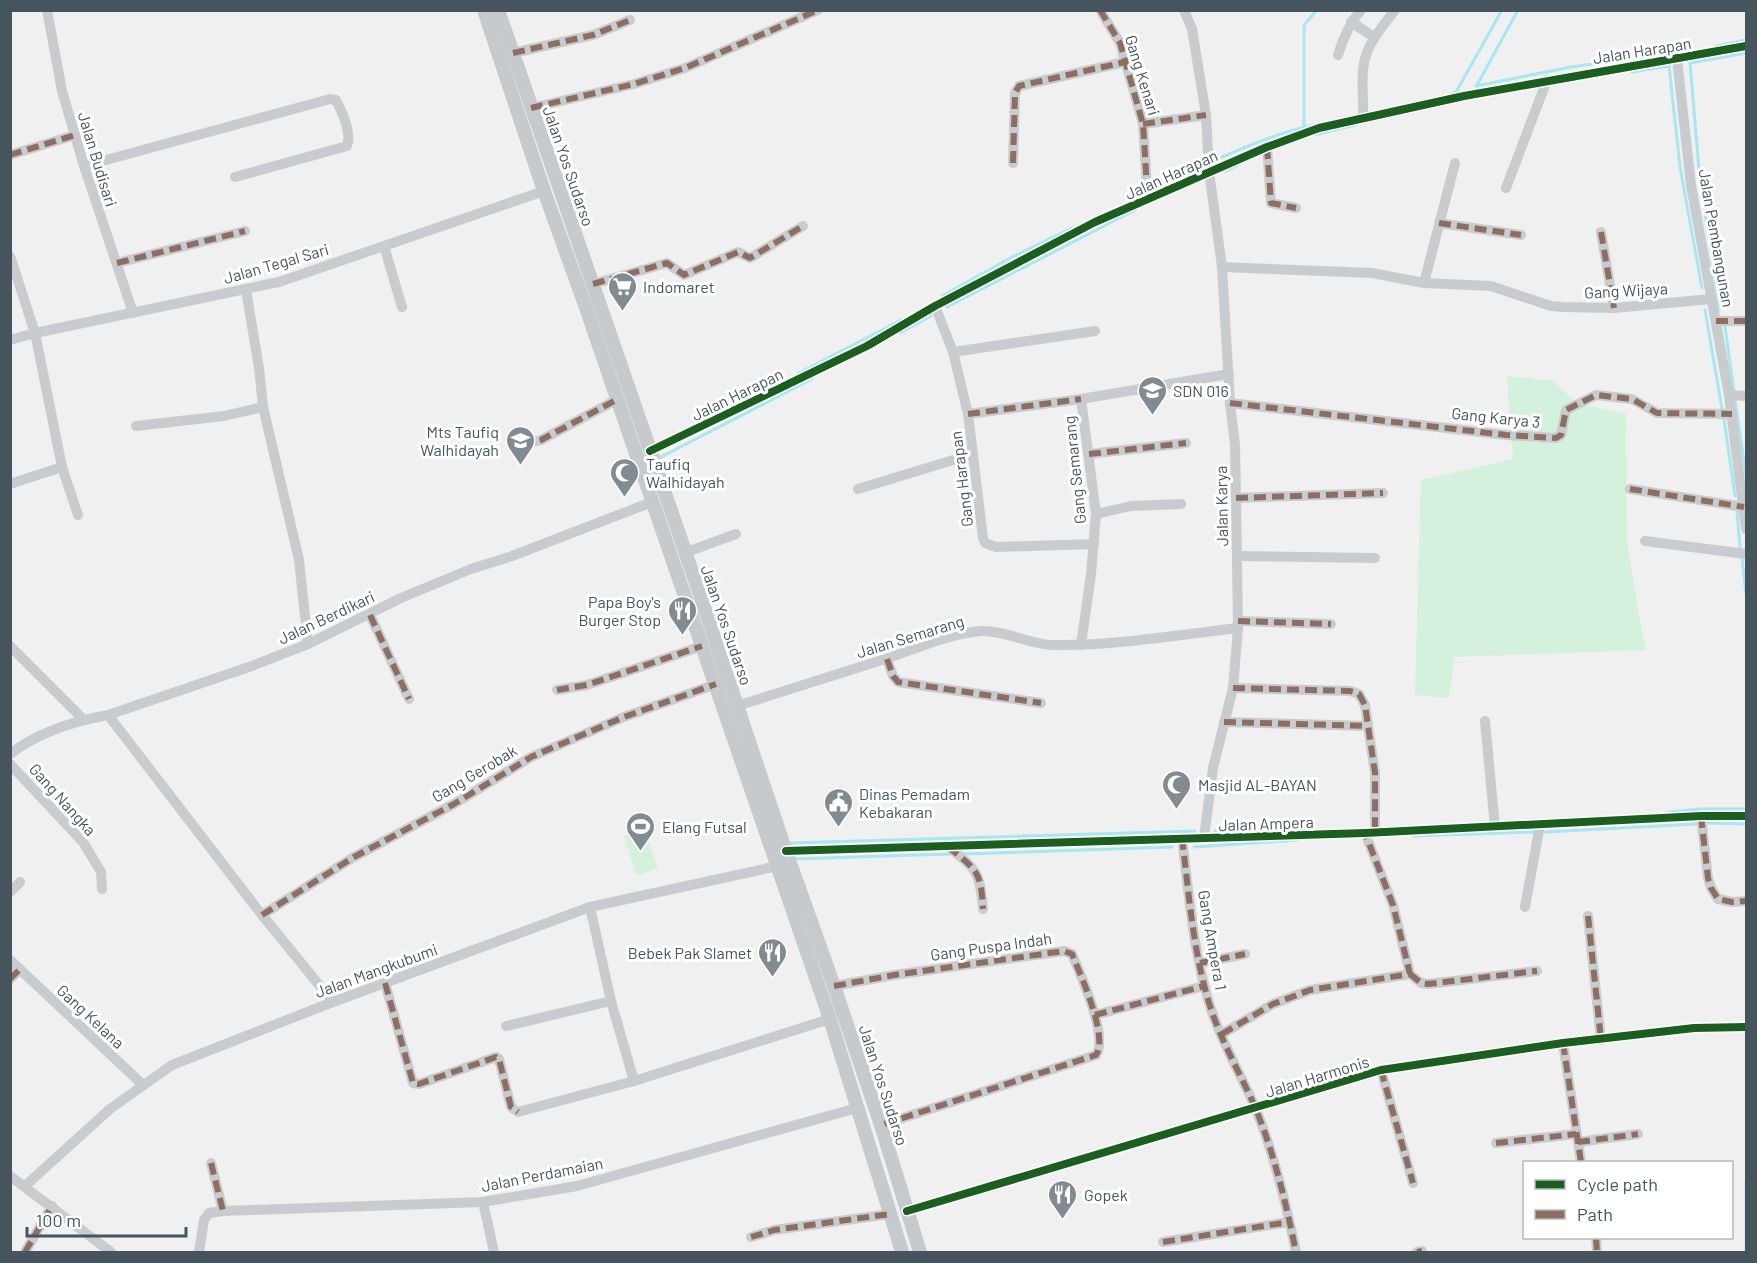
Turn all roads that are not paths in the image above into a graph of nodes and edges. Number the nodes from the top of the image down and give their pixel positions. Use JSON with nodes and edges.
{"nodes":[{"id":1,"x":47,"y":10,"type":"edge"},
{"id":2,"x":484,"y":10,"type":"edge"},
{"id":3,"x":498,"y":10,"type":"edge"},
{"id":4,"x":818,"y":10,"type":"edge"},
{"id":5,"x":1100,"y":10,"type":"edge"},
{"id":6,"x":1184,"y":10,"type":"edge"},
{"id":7,"x":1361,"y":10,"type":"edge"},
{"id":8,"x":1395,"y":10,"type":"edge"},
{"id":9,"x":630,"y":20,"type":"dead end"},
{"id":10,"x":1351,"y":22,"type":"junction"},
{"id":11,"x":500,"y":36,"type":"junction"},
{"id":12,"x":1374,"y":37,"type":"junction"},
{"id":13,"x":1746,"y":46,"type":"edge"},
{"id":14,"x":513,"y":53,"type":"junction"},
{"id":15,"x":1338,"y":55,"type":"dead end"},
{"id":16,"x":1677,"y":58,"type":"junction"},
{"id":17,"x":1125,"y":62,"type":"junction"},
{"id":18,"x":1547,"y":80,"type":"junction"},
{"id":19,"x":1470,"y":84,"type":"dead end"},
{"id":20,"x":1464,"y":96,"type":"junction"},
{"id":21,"x":531,"y":108,"type":"junction"},
{"id":22,"x":1206,"y":115,"type":"junction"},
{"id":23,"x":1363,"y":117,"type":"junction"},
{"id":24,"x":1143,"y":124,"type":"junction"},
{"id":25,"x":75,"y":135,"type":"junction"},
{"id":26,"x":1267,"y":147,"type":"junction"},
{"id":27,"x":10,"y":155,"type":"edge"},
{"id":28,"x":1013,"y":163,"type":"dead end"},
{"id":29,"x":1455,"y":163,"type":"dead end"},
{"id":30,"x":84,"y":166,"type":"junction"},
{"id":31,"x":1209,"y":170,"type":"junction"},
{"id":32,"x":235,"y":177,"type":"dead end"},
{"id":33,"x":1506,"y":188,"type":"dead end"},
{"id":34,"x":544,"y":191,"type":"junction"},
{"id":35,"x":1148,"y":193,"type":"junction"},
{"id":36,"x":1296,"y":208,"type":"dead end"},
{"id":37,"x":1439,"y":224,"type":"junction"},
{"id":38,"x":803,"y":226,"type":"dead end"},
{"id":39,"x":245,"y":231,"type":"dead end"},
{"id":40,"x":1601,"y":232,"type":"dead end"},
{"id":41,"x":1521,"y":236,"type":"dead end"},
{"id":42,"x":384,"y":246,"type":"junction"},
{"id":43,"x":10,"y":256,"type":"edge"},
{"id":44,"x":117,"y":263,"type":"junction"},
{"id":45,"x":1222,"y":267,"type":"junction"},
{"id":46,"x":1424,"y":283,"type":"junction"},
{"id":47,"x":593,"y":284,"type":"junction"},
{"id":48,"x":246,"y":290,"type":"junction"},
{"id":49,"x":1708,"y":299,"type":"junction"},
{"id":50,"x":402,"y":307,"type":"dead end"},
{"id":51,"x":935,"y":308,"type":"junction"},
{"id":52,"x":1614,"y":308,"type":"junction"},
{"id":53,"x":133,"y":313,"type":"junction"},
{"id":54,"x":1718,"y":321,"type":"junction"},
{"id":55,"x":1746,"y":321,"type":"edge"},
{"id":56,"x":1095,"y":331,"type":"dead end"},
{"id":57,"x":35,"y":333,"type":"junction"},
{"id":58,"x":10,"y":340,"type":"edge"},
{"id":59,"x":953,"y":352,"type":"junction"},
{"id":60,"x":1229,"y":374,"type":"junction"},
{"id":61,"x":1730,"y":395,"type":"junction"},
{"id":62,"x":1746,"y":396,"type":"edge"},
{"id":63,"x":618,"y":399,"type":"junction"},
{"id":64,"x":1081,"y":399,"type":"junction"},
{"id":65,"x":1230,"y":403,"type":"junction"},
{"id":66,"x":263,"y":407,"type":"junction"},
{"id":67,"x":968,"y":414,"type":"junction"},
{"id":68,"x":1732,"y":414,"type":"junction"},
{"id":69,"x":136,"y":426,"type":"dead end"},
{"id":70,"x":513,"y":434,"type":"dead end"},
{"id":71,"x":1186,"y":443,"type":"dead end"},
{"id":72,"x":650,"y":451,"type":"junction"},
{"id":73,"x":973,"y":454,"type":"junction"},
{"id":74,"x":1089,"y":454,"type":"junction"},
{"id":75,"x":62,"y":466,"type":"junction"},
{"id":76,"x":1743,"y":478,"type":"edge"},
{"id":77,"x":10,"y":484,"type":"edge"},
{"id":78,"x":858,"y":489,"type":"dead end"},
{"id":79,"x":1630,"y":489,"type":"dead end"},
{"id":80,"x":1383,"y":493,"type":"dead end"},
{"id":81,"x":1236,"y":498,"type":"junction"},
{"id":82,"x":652,"y":502,"type":"junction"},
{"id":83,"x":1181,"y":504,"type":"dead end"},
{"id":84,"x":1744,"y":507,"type":"junction"},
{"id":85,"x":1096,"y":514,"type":"junction"},
{"id":86,"x":78,"y":515,"type":"dead end"},
{"id":87,"x":1746,"y":529,"type":"edge"},
{"id":88,"x":736,"y":534,"type":"dead end"},
{"id":89,"x":1644,"y":541,"type":"dead end"},
{"id":90,"x":1094,"y":544,"type":"junction"},
{"id":91,"x":684,"y":553,"type":"junction"},
{"id":92,"x":1746,"y":554,"type":"edge"},
{"id":93,"x":1237,"y":556,"type":"junction"},
{"id":94,"x":1376,"y":558,"type":"dead end"},
{"id":95,"x":696,"y":583,"type":"junction"},
{"id":96,"x":681,"y":587,"type":"junction"},
{"id":97,"x":370,"y":615,"type":"junction"},
{"id":98,"x":1331,"y":624,"type":"dead end"},
{"id":99,"x":1238,"y":625,"type":"junction"},
{"id":100,"x":308,"y":644,"type":"junction"},
{"id":101,"x":1081,"y":645,"type":"junction"},
{"id":102,"x":10,"y":646,"type":"edge"},
{"id":103,"x":702,"y":646,"type":"junction"},
{"id":104,"x":887,"y":659,"type":"junction"},
{"id":105,"x":716,"y":684,"type":"junction"},
{"id":106,"x":1233,"y":688,"type":"junction"},
{"id":107,"x":557,"y":690,"type":"dead end"},
{"id":108,"x":409,"y":699,"type":"dead end"},
{"id":109,"x":1041,"y":703,"type":"dead end"},
{"id":110,"x":737,"y":706,"type":"junction"},
{"id":111,"x":108,"y":715,"type":"junction"},
{"id":112,"x":84,"y":720,"type":"junction"},
{"id":113,"x":1485,"y":721,"type":"dead end"},
{"id":114,"x":1224,"y":722,"type":"junction"},
{"id":115,"x":1368,"y":726,"type":"junction"},
{"id":116,"x":10,"y":754,"type":"edge"},
{"id":117,"x":10,"y":764,"type":"edge"},
{"id":118,"x":1701,"y":816,"type":"junction"},
{"id":119,"x":1746,"y":816,"type":"edge"},
{"id":120,"x":1540,"y":825,"type":"junction"},
{"id":121,"x":1495,"y":827,"type":"junction"},
{"id":122,"x":1370,"y":833,"type":"junction"},
{"id":123,"x":1182,"y":838,"type":"junction"},
{"id":124,"x":1204,"y":838,"type":"junction"},
{"id":125,"x":946,"y":845,"type":"junction"},
{"id":126,"x":786,"y":851,"type":"junction"},
{"id":127,"x":778,"y":866,"type":"junction"},
{"id":128,"x":20,"y":882,"type":"dead end"},
{"id":129,"x":102,"y":889,"type":"dead end"},
{"id":130,"x":10,"y":892,"type":"edge"},
{"id":131,"x":1746,"y":901,"type":"edge"},
{"id":132,"x":590,"y":907,"type":"junction"},
{"id":133,"x":1525,"y":907,"type":"dead end"},
{"id":134,"x":983,"y":909,"type":"dead end"},
{"id":135,"x":262,"y":915,"type":"junction"},
{"id":136,"x":1588,"y":916,"type":"dead end"},
{"id":137,"x":1245,"y":954,"type":"dead end"},
{"id":138,"x":10,"y":960,"type":"edge"},
{"id":139,"x":1200,"y":963,"type":"junction"},
{"id":140,"x":20,"y":969,"type":"junction"},
{"id":141,"x":1537,"y":971,"type":"dead end"},
{"id":142,"x":1410,"y":974,"type":"junction"},
{"id":143,"x":10,"y":979,"type":"edge"},
{"id":144,"x":385,"y":982,"type":"junction"},
{"id":145,"x":834,"y":986,"type":"junction"},
{"id":146,"x":1204,"y":986,"type":"junction"},
{"id":147,"x":610,"y":1001,"type":"junction"},
{"id":148,"x":333,"y":1002,"type":"junction"},
{"id":149,"x":1095,"y":1015,"type":"junction"},
{"id":150,"x":830,"y":1018,"type":"junction"},
{"id":151,"x":506,"y":1026,"type":"dead end"},
{"id":152,"x":1746,"y":1027,"type":"edge"},
{"id":153,"x":1222,"y":1034,"type":"junction"},
{"id":154,"x":1601,"y":1040,"type":"junction"},
{"id":155,"x":1563,"y":1043,"type":"junction"},
{"id":156,"x":1382,"y":1071,"type":"junction"},
{"id":157,"x":634,"y":1081,"type":"junction"},
{"id":158,"x":142,"y":1085,"type":"junction"},
{"id":159,"x":857,"y":1108,"type":"junction"},
{"id":160,"x":1256,"y":1109,"type":"junction"},
{"id":161,"x":881,"y":1125,"type":"junction"},
{"id":162,"x":1638,"y":1134,"type":"dead end"},
{"id":163,"x":1577,"y":1138,"type":"junction"},
{"id":164,"x":885,"y":1141,"type":"junction"},
{"id":165,"x":1496,"y":1143,"type":"dead end"},
{"id":166,"x":868,"y":1145,"type":"junction"},
{"id":167,"x":1581,"y":1161,"type":"edge"},
{"id":168,"x":211,"y":1163,"type":"dead end"},
{"id":169,"x":10,"y":1176,"type":"edge"},
{"id":170,"x":1413,"y":1183,"type":"dead end"},
{"id":171,"x":25,"y":1186,"type":"junction"},
{"id":172,"x":483,"y":1202,"type":"junction"},
{"id":173,"x":52,"y":1206,"type":"junction"},
{"id":174,"x":222,"y":1210,"type":"junction"},
{"id":175,"x":907,"y":1211,"type":"junction"},
{"id":176,"x":890,"y":1214,"type":"junction"},
{"id":177,"x":1289,"y":1222,"type":"junction"},
{"id":178,"x":751,"y":1237,"type":"dead end"},
{"id":179,"x":1163,"y":1242,"type":"dead end"},
{"id":180,"x":99,"y":1248,"type":"edge"},
{"id":181,"x":25,"y":1252,"type":"edge"},
{"id":182,"x":111,"y":1252,"type":"edge"},
{"id":183,"x":199,"y":1252,"type":"edge"},
{"id":184,"x":494,"y":1252,"type":"edge"},
{"id":185,"x":902,"y":1252,"type":"edge"},
{"id":186,"x":920,"y":1252,"type":"edge"},
{"id":187,"x":1296,"y":1252,"type":"edge"}],
"edges":[{"from":1,"to":25,"type":"street","name":"Jalan Budisari"},
{"from":2,"to":11,"type":"main road","name":"Jalan Yos Sudarso"},
{"from":3,"to":11,"type":"main road","name":"Jalan Yos Sudarso"},
{"from":4,"to":21,"type":"street"},
{"from":5,"to":17,"type":"street","name":"Gang Kenari"},
{"from":6,"to":22,"type":"street","name":"Jalan Karya"},
{"from":7,"to":10,"type":"street"},
{"from":8,"to":12,"type":"street"},
{"from":9,"to":14,"type":"street"},
{"from":10,"to":12,"type":"street"},
{"from":10,"to":15,"type":"street"},
{"from":11,"to":14,"type":"main road","name":"Jalan Yos Sudarso"},
{"from":11,"to":34,"type":"main road","name":"Jalan Yos Sudarso"},
{"from":12,"to":23,"type":"street"},
{"from":13,"to":16,"type":"street","name":"Jalan Harapan"},
{"from":14,"to":21,"type":"main road","name":"Jalan Yos Sudarso"},
{"from":16,"to":18,"type":"street","name":"Jalan Harapan"},
{"from":16,"to":49,"type":"street","name":"Jalan Pembangunan"},
{"from":17,"to":24,"type":"street","name":"Gang Kenari"},
{"from":17,"to":28,"type":"street"},
{"from":18,"to":20,"type":"street","name":"Jalan Harapan"},
{"from":18,"to":33,"type":"street"},
{"from":19,"to":20,"type":"street"},
{"from":20,"to":23,"type":"street","name":"Jalan Harapan"},
{"from":21,"to":47,"type":"main road","name":"Jalan Yos Sudarso"},
{"from":22,"to":24,"type":"street"},
{"from":22,"to":31,"type":"street","name":"Jalan Karya"},
{"from":23,"to":26,"type":"street","name":"Jalan Harapan"},
{"from":24,"to":35,"type":"street","name":"Gang Kenari"},
{"from":25,"to":27,"type":"street"},
{"from":25,"to":30,"type":"street","name":"Jalan Budisari"},
{"from":26,"to":31,"type":"street","name":"Jalan Harapan"},
{"from":26,"to":36,"type":"street"},
{"from":29,"to":37,"type":"street"},
{"from":30,"to":32,"type":"street"},
{"from":30,"to":44,"type":"street","name":"Jalan Budisari"},
{"from":31,"to":35,"type":"street","name":"Jalan Harapan"},
{"from":31,"to":45,"type":"street","name":"Jalan Karya"},
{"from":34,"to":42,"type":"street","name":"Jalan Tegal Sari"},
{"from":34,"to":63,"type":"main road","name":"Jalan Yos Sudarso"},
{"from":35,"to":51,"type":"street","name":"Jalan Harapan"},
{"from":37,"to":41,"type":"street"},
{"from":37,"to":46,"type":"street"},
{"from":38,"to":47,"type":"street"},
{"from":39,"to":44,"type":"street"},
{"from":40,"to":52,"type":"street"},
{"from":42,"to":48,"type":"street","name":"Jalan Tegal Sari"},
{"from":42,"to":50,"type":"street"},
{"from":43,"to":57,"type":"street"},
{"from":44,"to":53,"type":"street","name":"Jalan Budisari"},
{"from":45,"to":46,"type":"street","name":"Gang Wijaya"},
{"from":45,"to":60,"type":"street","name":"Jalan Karya"},
{"from":46,"to":52,"type":"street","name":"Gang Wijaya"},
{"from":47,"to":72,"type":"main road","name":"Jalan Yos Sudarso"},
{"from":48,"to":53,"type":"street","name":"Jalan Tegal Sari"},
{"from":48,"to":66,"type":"street"},
{"from":49,"to":52,"type":"street","name":"Gang Wijaya"},
{"from":49,"to":54,"type":"street","name":"Jalan Pembangunan"},
{"from":51,"to":59,"type":"street","name":"Gang Harapan"},
{"from":51,"to":72,"type":"street","name":"Jalan Harapan"},
{"from":53,"to":57,"type":"street","name":"Jalan Tegal Sari"},
{"from":54,"to":55,"type":"street"},
{"from":54,"to":61,"type":"street","name":"Jalan Pembangunan"},
{"from":56,"to":59,"type":"street"},
{"from":57,"to":58,"type":"street","name":"Jalan Tegal Sari"},
{"from":57,"to":75,"type":"street"},
{"from":59,"to":67,"type":"street","name":"Gang Harapan"},
{"from":60,"to":64,"type":"street","name":"Gang Semarang"},
{"from":60,"to":65,"type":"street","name":"Jalan Karya"},
{"from":61,"to":62,"type":"street"},
{"from":61,"to":68,"type":"street","name":"Jalan Pembangunan"},
{"from":63,"to":70,"type":"street"},
{"from":63,"to":82,"type":"main road","name":"Jalan Yos Sudarso"},
{"from":64,"to":67,"type":"street","name":"Gang Semarang"},
{"from":64,"to":74,"type":"street","name":"Gang Semarang"},
{"from":65,"to":68,"type":"street","name":"Gang Karya 3"},
{"from":65,"to":81,"type":"street","name":"Jalan Karya"},
{"from":66,"to":69,"type":"street"},
{"from":66,"to":100,"type":"street"},
{"from":67,"to":73,"type":"street","name":"Gang Harapan"},
{"from":68,"to":76,"type":"street","name":"Jalan Pembangunan"},
{"from":71,"to":74,"type":"street"},
{"from":72,"to":91,"type":"main road","name":"Jalan Yos Sudarso"},
{"from":73,"to":78,"type":"street"},
{"from":73,"to":90,"type":"street","name":"Gang Harapan"},
{"from":74,"to":85,"type":"street","name":"Gang Semarang"},
{"from":75,"to":77,"type":"street"},
{"from":75,"to":86,"type":"street"},
{"from":76,"to":84,"type":"street","name":"Jalan Pembangunan"},
{"from":79,"to":84,"type":"street"},
{"from":80,"to":81,"type":"street"},
{"from":81,"to":93,"type":"street","name":"Jalan Karya"},
{"from":82,"to":96,"type":"main road","name":"Jalan Yos Sudarso"},
{"from":82,"to":97,"type":"street","name":"Jalan Berdikari"},
{"from":83,"to":85,"type":"street"},
{"from":84,"to":87,"type":"street","name":"Jalan Pembangunan"},
{"from":85,"to":90,"type":"street","name":"Gang Semarang"},
{"from":88,"to":91,"type":"street"},
{"from":89,"to":92,"type":"street"},
{"from":90,"to":101,"type":"street","name":"Gang Semarang"},
{"from":91,"to":95,"type":"main road","name":"Jalan Yos Sudarso"},
{"from":93,"to":94,"type":"street"},
{"from":93,"to":99,"type":"street","name":"Jalan Karya"},
{"from":95,"to":96,"type":"main road"},
{"from":95,"to":110,"type":"main road","name":"Jalan Yos Sudarso"},
{"from":96,"to":103,"type":"main road","name":"Jalan Yos Sudarso"},
{"from":97,"to":100,"type":"street","name":"Jalan Berdikari"},
{"from":97,"to":108,"type":"street"},
{"from":98,"to":99,"type":"street","name":"Jalan Semarang"},
{"from":99,"to":101,"type":"street","name":"Jalan Semarang"},
{"from":99,"to":106,"type":"street","name":"Jalan Karya"},
{"from":100,"to":111,"type":"street","name":"Jalan Berdikari"},
{"from":101,"to":104,"type":"street","name":"Jalan Semarang"},
{"from":102,"to":112,"type":"street"},
{"from":103,"to":105,"type":"main road","name":"Jalan Yos Sudarso"},
{"from":103,"to":107,"type":"street"},
{"from":104,"to":109,"type":"street"},
{"from":104,"to":110,"type":"street","name":"Jalan Semarang"},
{"from":105,"to":127,"type":"main road","name":"Jalan Yos Sudarso"},
{"from":105,"to":135,"type":"street","name":"Gang Gerobak"},
{"from":106,"to":114,"type":"street","name":"Jalan Karya"},
{"from":106,"to":115,"type":"street"},
{"from":110,"to":126,"type":"main road","name":"Jalan Yos Sudarso"},
{"from":111,"to":112,"type":"street","name":"Jalan Berdikari"},
{"from":111,"to":135,"type":"street"},
{"from":112,"to":116,"type":"street","name":"Jalan Berdikari"},
{"from":113,"to":121,"type":"street"},
{"from":114,"to":115,"type":"street"},
{"from":114,"to":124,"type":"street","name":"Jalan Karya"},
{"from":115,"to":122,"type":"street"},
{"from":117,"to":129,"type":"street","name":"Gang Nangka"},
{"from":118,"to":119,"type":"street","name":"Jalan Ampera"},
{"from":118,"to":120,"type":"street","name":"Jalan Ampera"},
{"from":118,"to":131,"type":"street"},
{"from":120,"to":121,"type":"street","name":"Jalan Ampera"},
{"from":120,"to":133,"type":"street"},
{"from":121,"to":122,"type":"street","name":"Jalan Ampera"},
{"from":122,"to":124,"type":"street","name":"Jalan Ampera"},
{"from":122,"to":142,"type":"street"},
{"from":123,"to":124,"type":"street","name":"Jalan Ampera"},
{"from":123,"to":125,"type":"street","name":"Jalan Ampera"},
{"from":123,"to":139,"type":"street","name":"Gang Ampera 1"},
{"from":125,"to":126,"type":"street","name":"Jalan Ampera"},
{"from":125,"to":134,"type":"street"},
{"from":126,"to":145,"type":"main road","name":"Jalan Yos Sudarso"},
{"from":127,"to":132,"type":"street","name":"Jalan Mangkubumi"},
{"from":127,"to":150,"type":"main road","name":"Jalan Yos Sudarso"},
{"from":128,"to":130,"type":"street"},
{"from":132,"to":144,"type":"street","name":"Jalan Mangkubumi"},
{"from":132,"to":147,"type":"street"},
{"from":135,"to":148,"type":"street"},
{"from":136,"to":154,"type":"street"},
{"from":137,"to":139,"type":"street"},
{"from":138,"to":140,"type":"street","name":"Gang Kelana"},
{"from":139,"to":146,"type":"street","name":"Gang Ampera 1"},
{"from":140,"to":143,"type":"street"},
{"from":140,"to":158,"type":"street","name":"Gang Kelana"},
{"from":141,"to":142,"type":"street"},
{"from":142,"to":153,"type":"street"},
{"from":144,"to":148,"type":"street","name":"Jalan Mangkubumi"},
{"from":144,"to":157,"type":"street"},
{"from":145,"to":149,"type":"street","name":"Gang Puspa Indah"},
{"from":145,"to":161,"type":"main road","name":"Jalan Yos Sudarso"},
{"from":146,"to":149,"type":"street"},
{"from":146,"to":153,"type":"street","name":"Gang Ampera 1"},
{"from":147,"to":151,"type":"street"},
{"from":147,"to":157,"type":"street"},
{"from":148,"to":158,"type":"street","name":"Jalan Mangkubumi"},
{"from":149,"to":161,"type":"street","name":"Gang Puspa Indah"},
{"from":150,"to":157,"type":"street"},
{"from":150,"to":159,"type":"main road","name":"Jalan Yos Sudarso"},
{"from":152,"to":154,"type":"street","name":"Jalan Harmonis"},
{"from":153,"to":160,"type":"street","name":"Gang Ampera 1"},
{"from":154,"to":155,"type":"street","name":"Jalan Harmonis"},
{"from":155,"to":156,"type":"street","name":"Jalan Harmonis"},
{"from":155,"to":163,"type":"street"},
{"from":156,"to":160,"type":"street","name":"Jalan Harmonis"},
{"from":156,"to":170,"type":"street"},
{"from":158,"to":171,"type":"street","name":"Jalan Mangkubumi"},
{"from":159,"to":166,"type":"main road","name":"Jalan Yos Sudarso"},
{"from":159,"to":172,"type":"street","name":"Jalan Perdamaian"},
{"from":160,"to":175,"type":"street","name":"Jalan Harmonis"},
{"from":160,"to":177,"type":"street","name":"Gang Ampera 1"},
{"from":161,"to":164,"type":"main road","name":"Jalan Yos Sudarso"},
{"from":162,"to":163,"type":"street"},
{"from":163,"to":165,"type":"street"},
{"from":163,"to":167,"type":"street"},
{"from":164,"to":166,"type":"main road"},
{"from":164,"to":175,"type":"main road","name":"Jalan Yos Sudarso"},
{"from":166,"to":176,"type":"main road","name":"Jalan Yos Sudarso"},
{"from":168,"to":174,"type":"street"},
{"from":169,"to":171,"type":"street"},
{"from":171,"to":173,"type":"street"},
{"from":172,"to":174,"type":"street","name":"Jalan Perdamaian"},
{"from":172,"to":184,"type":"street"},
{"from":173,"to":180,"type":"street"},
{"from":173,"to":181,"type":"street"},
{"from":174,"to":183,"type":"street"},
{"from":175,"to":186,"type":"main road","name":"Jalan Yos Sudarso"},
{"from":176,"to":178,"type":"street"},
{"from":176,"to":185,"type":"main road","name":"Jalan Yos Sudarso"},
{"from":177,"to":179,"type":"street"},
{"from":177,"to":187,"type":"street","name":"Gang Ampera 1"},
{"from":180,"to":182,"type":"street"}]}
